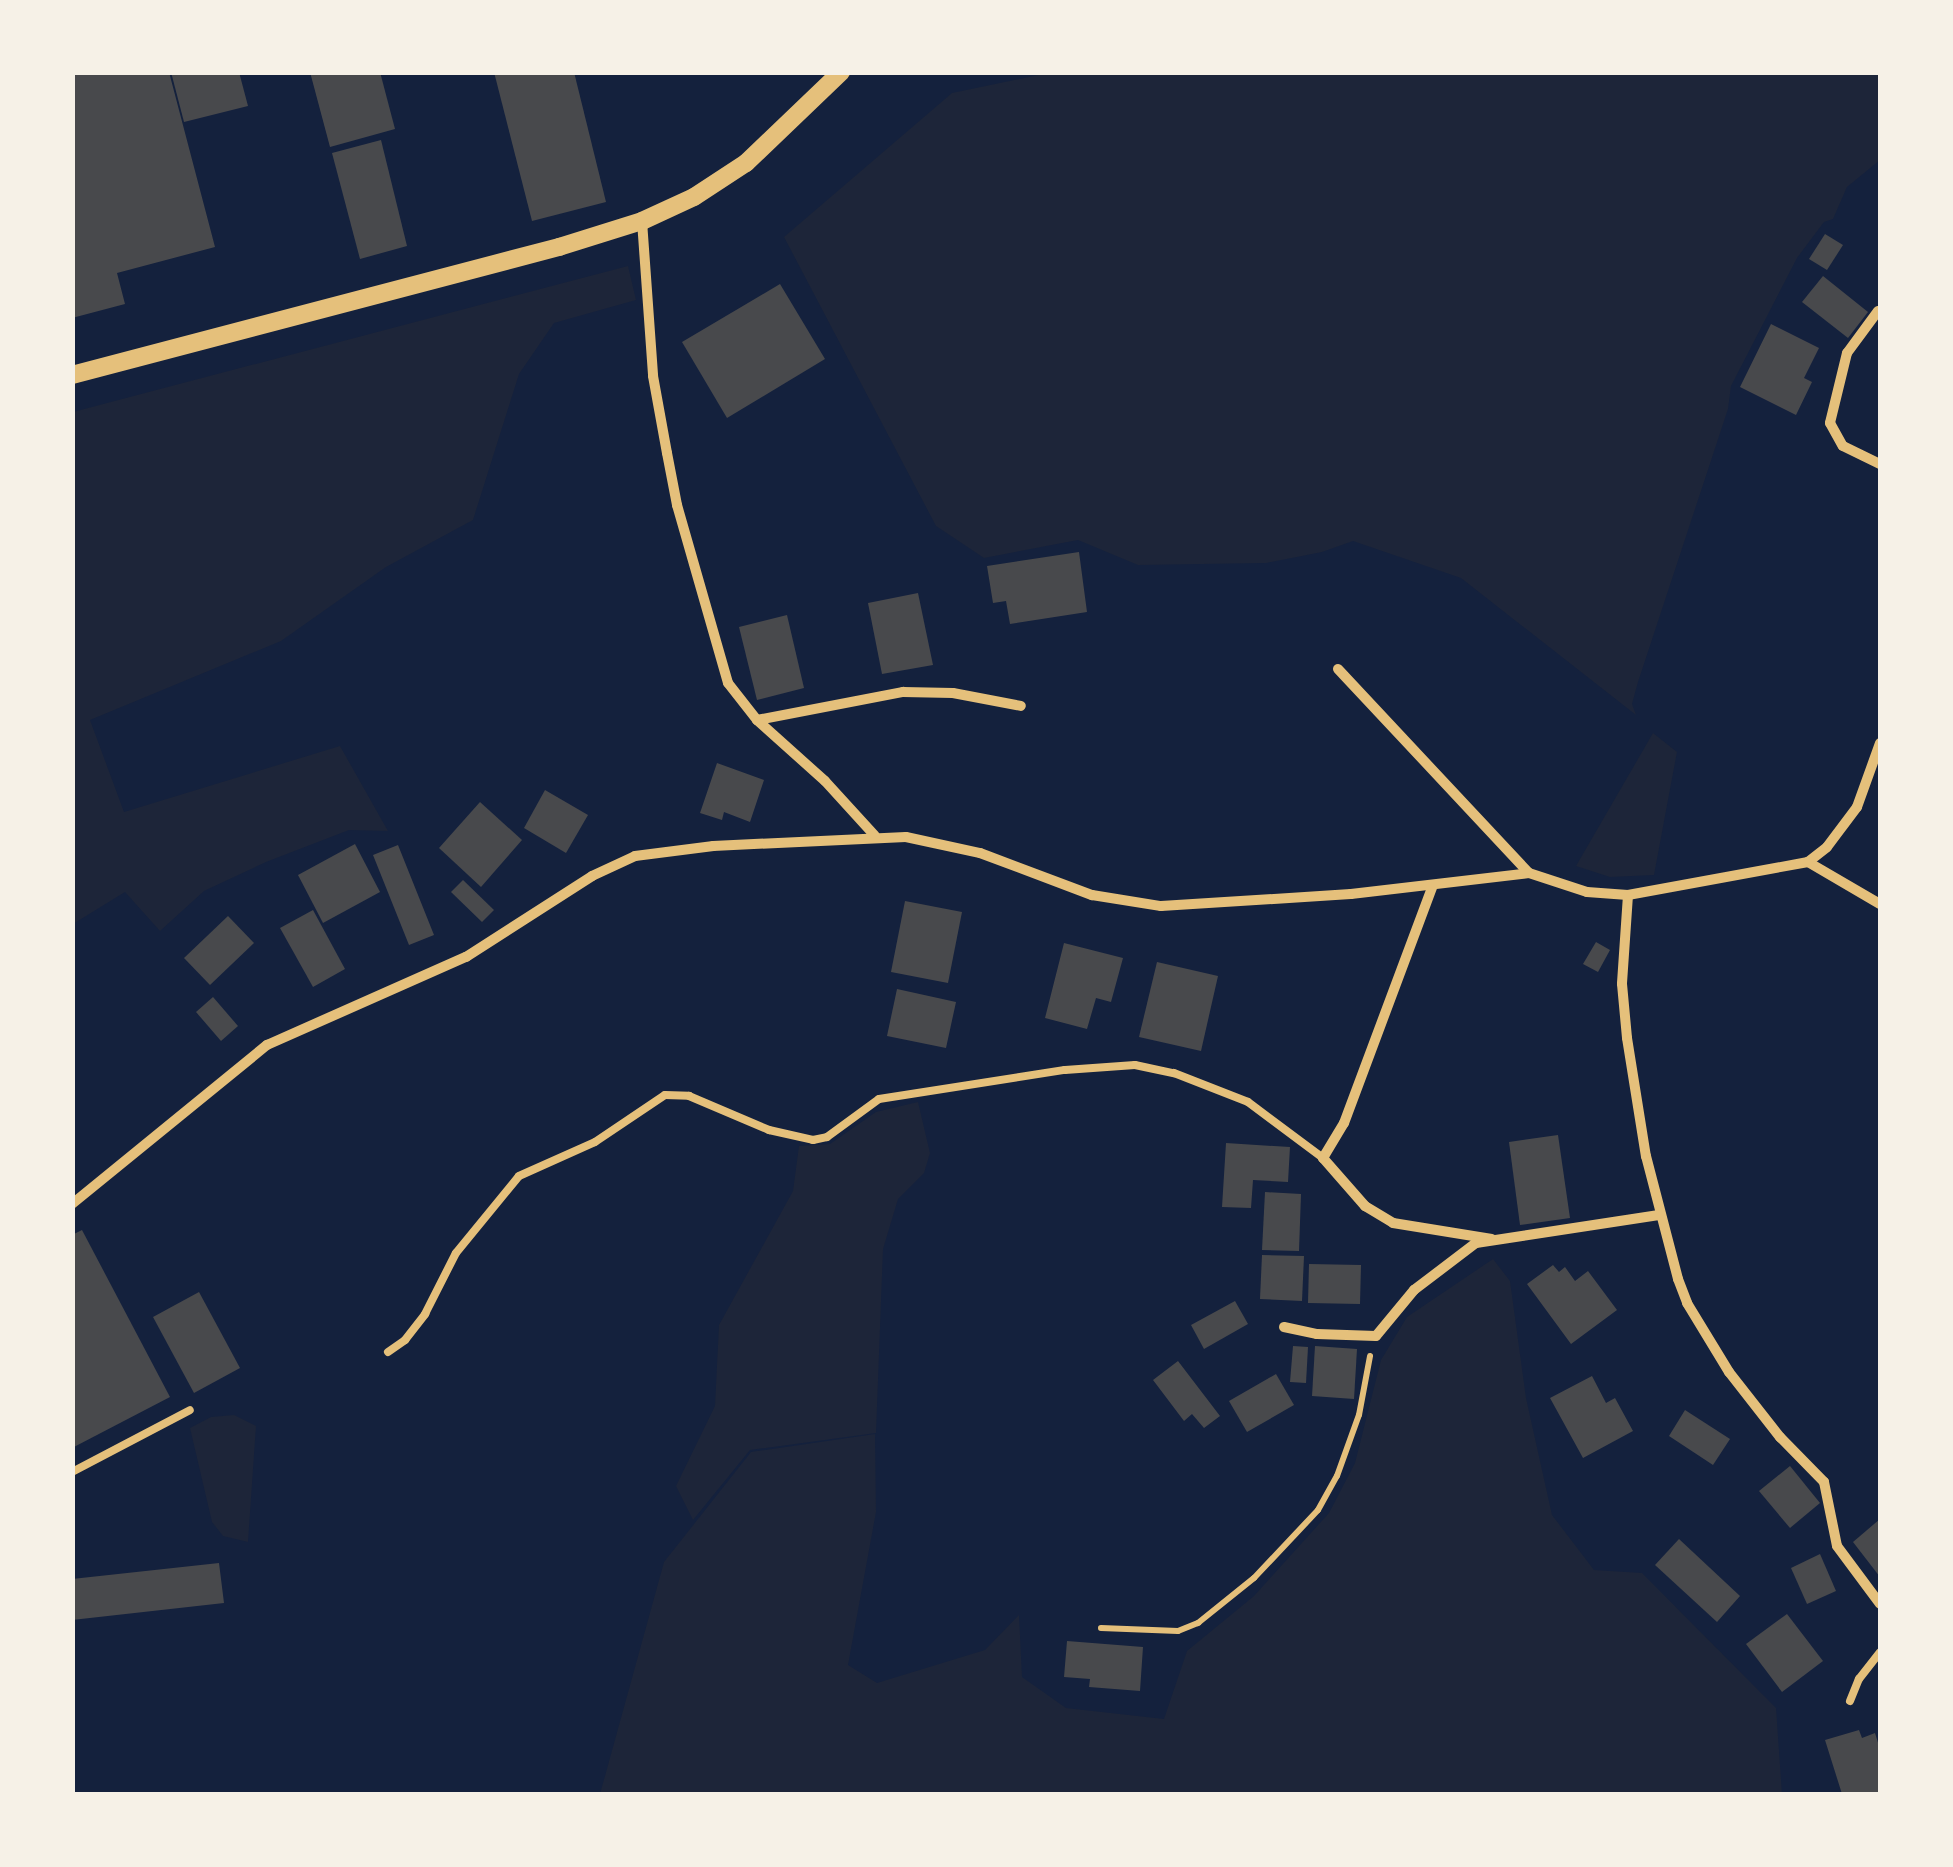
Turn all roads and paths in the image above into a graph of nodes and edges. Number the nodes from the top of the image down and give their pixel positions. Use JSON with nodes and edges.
{"nodes":[{"id":1,"x":841,"y":72,"type":"edge"},
{"id":2,"x":642,"y":221,"type":"junction"},
{"id":3,"x":1878,"y":312,"type":"dead end"},
{"id":4,"x":72,"y":375,"type":"edge"},
{"id":5,"x":1880,"y":464,"type":"edge"},
{"id":6,"x":1338,"y":670,"type":"dead end"},
{"id":7,"x":1022,"y":706,"type":"dead end"},
{"id":8,"x":757,"y":720,"type":"junction"},
{"id":9,"x":1880,"y":743,"type":"edge"},
{"id":10,"x":875,"y":836,"type":"junction"},
{"id":11,"x":1808,"y":862,"type":"junction"},
{"id":12,"x":1528,"y":874,"type":"junction"},
{"id":13,"x":1432,"y":885,"type":"junction"},
{"id":14,"x":1628,"y":894,"type":"junction"},
{"id":15,"x":1880,"y":904,"type":"edge"},
{"id":16,"x":1324,"y":1158,"type":"junction"},
{"id":17,"x":72,"y":1204,"type":"edge"},
{"id":18,"x":1660,"y":1215,"type":"junction"},
{"id":19,"x":1492,"y":1239,"type":"junction"},
{"id":20,"x":1284,"y":1327,"type":"dead end"},
{"id":21,"x":1376,"y":1336,"type":"junction"},
{"id":22,"x":388,"y":1352,"type":"dead end"},
{"id":23,"x":190,"y":1410,"type":"dead end"},
{"id":24,"x":72,"y":1472,"type":"edge"},
{"id":25,"x":1880,"y":1604,"type":"edge"},
{"id":26,"x":1101,"y":1628,"type":"dead end"},
{"id":27,"x":1880,"y":1652,"type":"edge"},
{"id":28,"x":1850,"y":1701,"type":"dead end"}],
"edges":[{"from":1,"to":2,"type":"street"},
{"from":2,"to":4,"type":"street"},
{"from":2,"to":8,"type":"street"},
{"from":3,"to":5,"type":"street"},
{"from":6,"to":12,"type":"street"},
{"from":7,"to":8,"type":"street"},
{"from":8,"to":10,"type":"street"},
{"from":9,"to":11,"type":"street"},
{"from":10,"to":13,"type":"street"},
{"from":10,"to":17,"type":"street"},
{"from":11,"to":14,"type":"street"},
{"from":11,"to":15,"type":"street"},
{"from":12,"to":13,"type":"street"},
{"from":12,"to":14,"type":"street"},
{"from":13,"to":16,"type":"street"},
{"from":14,"to":18,"type":"street"},
{"from":16,"to":19,"type":"street"},
{"from":16,"to":22,"type":"lane"},
{"from":18,"to":19,"type":"street"},
{"from":18,"to":25,"type":"street"},
{"from":19,"to":21,"type":"street"},
{"from":20,"to":21,"type":"street"},
{"from":21,"to":26,"type":"path"},
{"from":23,"to":24,"type":"lane"},
{"from":27,"to":28,"type":"lane"}]}
